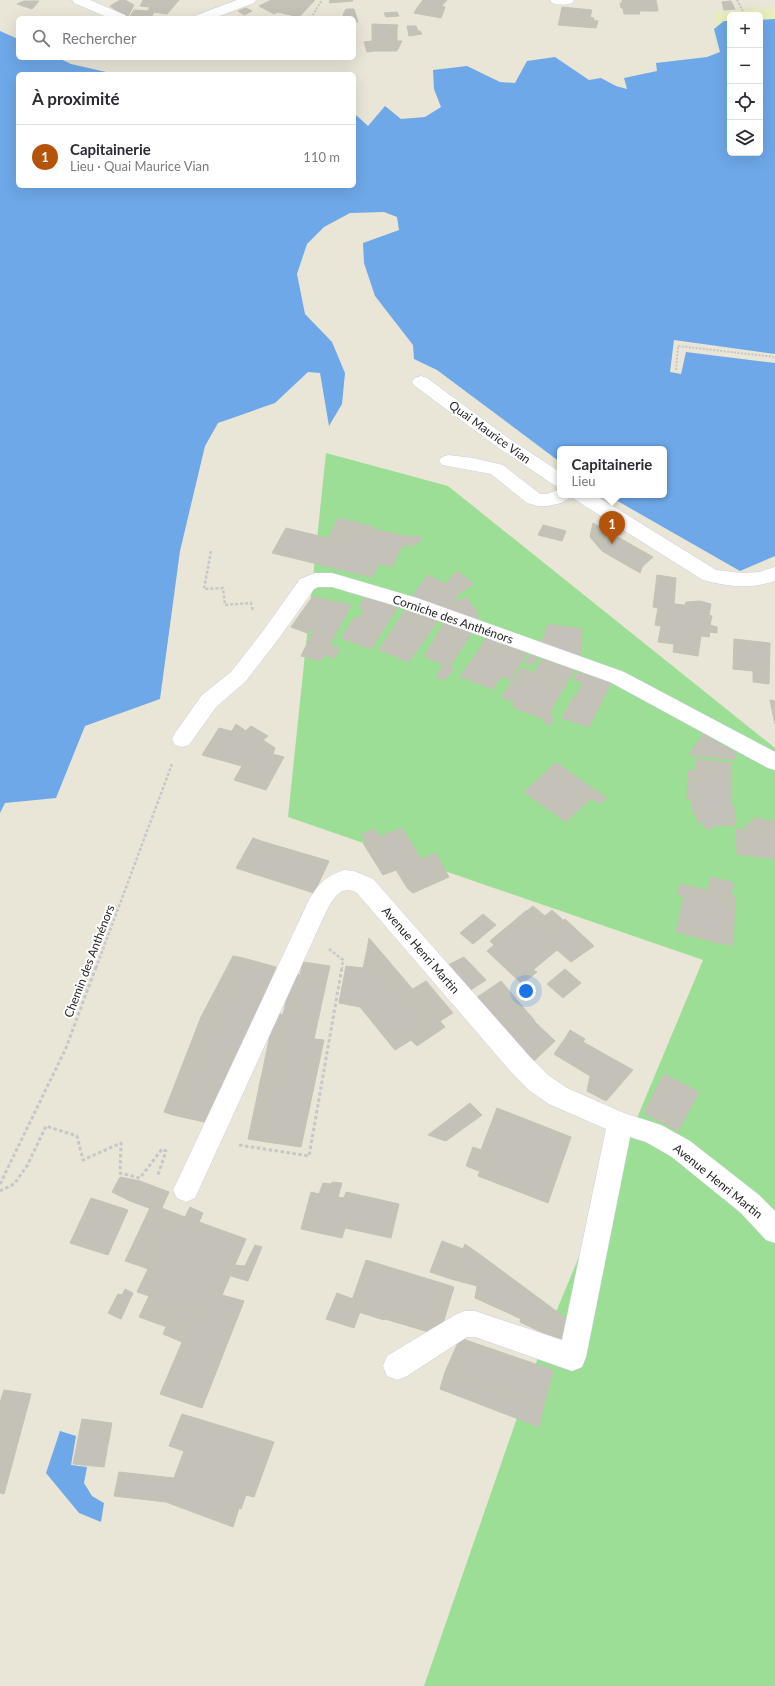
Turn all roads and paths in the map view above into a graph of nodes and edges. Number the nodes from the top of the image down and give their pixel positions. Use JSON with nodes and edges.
{"nodes":[{"id":1,"x":79,"y":0,"type":"edge"},
{"id":2,"x":249,"y":0,"type":"edge"},
{"id":3,"x":322,"y":0,"type":"edge"},
{"id":4,"x":557,"y":0,"type":"edge"},
{"id":5,"x":566,"y":0,"type":"edge"},
{"id":6,"x":737,"y":0,"type":"edge"},
{"id":7,"x":743,"y":12,"type":"edge"},
{"id":8,"x":115,"y":16,"type":"edge"},
{"id":9,"x":207,"y":16,"type":"edge"},
{"id":10,"x":312,"y":16,"type":"edge"},
{"id":11,"x":775,"y":357,"type":"edge"},
{"id":12,"x":676,"y":370,"type":"dead end"},
{"id":13,"x":421,"y":382,"type":"dead end"},
{"id":14,"x":448,"y":461,"type":"dead end"},
{"id":15,"x":557,"y":479,"type":"edge"},
{"id":16,"x":557,"y":497,"type":"edge"},
{"id":17,"x":586,"y":498,"type":"edge"},
{"id":18,"x":211,"y":551,"type":"dead end"},
{"id":19,"x":775,"y":574,"type":"edge"},
{"id":20,"x":255,"y":617,"type":"dead end"},
{"id":21,"x":182,"y":739,"type":"joint"},
{"id":22,"x":775,"y":762,"type":"edge"},
{"id":23,"x":343,"y":960,"type":"dead end"},
{"id":24,"x":620,"y":1123,"type":"junction"},
{"id":25,"x":209,"y":1140,"type":"junction"},
{"id":26,"x":0,"y":1184,"type":"edge"},
{"id":27,"x":186,"y":1190,"type":"joint"},
{"id":28,"x":0,"y":1191,"type":"edge"},
{"id":29,"x":775,"y":1231,"type":"edge"},
{"id":30,"x":397,"y":1366,"type":"dead end"}],
"edges":[{"from":1,"to":8,"type":"street"},
{"from":2,"to":9,"type":"street"},
{"from":3,"to":10,"type":"path"},
{"from":4,"to":5,"type":"street"},
{"from":6,"to":7,"type":"path"},
{"from":11,"to":12,"type":"path"},
{"from":13,"to":15,"type":"street","name":"Quai Maurice Vian"},
{"from":14,"to":16,"type":"street"},
{"from":17,"to":19,"type":"street"},
{"from":18,"to":20,"type":"path"},
{"from":21,"to":22,"type":"street","name":"Corniche des Anthénors"},
{"from":21,"to":26,"type":"path","name":"Chemin des Anthénors"},
{"from":23,"to":25,"type":"path"},
{"from":24,"to":25,"type":"street","name":"Avenue Henri Martin"},
{"from":24,"to":29,"type":"street","name":"Avenue Henri Martin"},
{"from":24,"to":30,"type":"street"},
{"from":25,"to":27,"type":"street","name":"Avenue Henri Martin"},
{"from":27,"to":28,"type":"path"}]}
